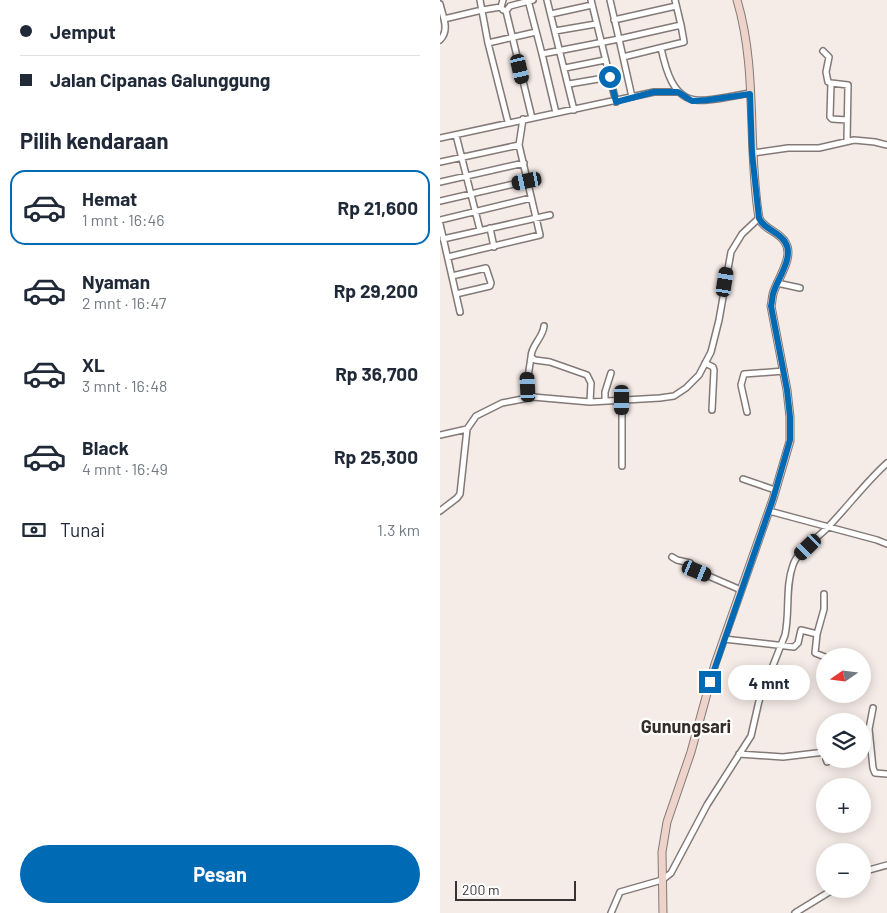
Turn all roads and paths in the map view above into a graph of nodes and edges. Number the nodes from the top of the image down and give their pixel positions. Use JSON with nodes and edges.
{"nodes":[{"id":1,"x":480,"y":0,"type":"edge"},
{"id":2,"x":529,"y":0,"type":"edge"},
{"id":3,"x":547,"y":0,"type":"edge"},
{"id":4,"x":617,"y":0,"type":"edge"},
{"id":5,"x":737,"y":0,"type":"edge"},
{"id":6,"x":610,"y":1,"type":"edge"},
{"id":7,"x":502,"y":3,"type":"edge"},
{"id":8,"x":591,"y":3,"type":"edge"},
{"id":9,"x":676,"y":3,"type":"edge"},
{"id":10,"x":440,"y":4,"type":"edge"},
{"id":11,"x":508,"y":9,"type":"junction"},
{"id":12,"x":482,"y":10,"type":"junction"},
{"id":13,"x":551,"y":14,"type":"junction"},
{"id":14,"x":444,"y":19,"type":"junction"},
{"id":15,"x":614,"y":20,"type":"junction"},
{"id":16,"x":596,"y":24,"type":"junction"},
{"id":17,"x":681,"y":25,"type":"junction"},
{"id":18,"x":555,"y":31,"type":"junction"},
{"id":19,"x":536,"y":32,"type":"junction"},
{"id":20,"x":513,"y":37,"type":"junction"},
{"id":21,"x":619,"y":39,"type":"junction"},
{"id":22,"x":440,"y":40,"type":"edge"},
{"id":23,"x":600,"y":42,"type":"junction"},
{"id":24,"x":488,"y":43,"type":"junction"},
{"id":25,"x":661,"y":48,"type":"junction"},
{"id":26,"x":559,"y":50,"type":"junction"},
{"id":27,"x":823,"y":50,"type":"dead end"},
{"id":28,"x":542,"y":54,"type":"junction"},
{"id":29,"x":623,"y":57,"type":"junction"},
{"id":30,"x":605,"y":60,"type":"junction"},
{"id":31,"x":565,"y":68,"type":"junction"},
{"id":32,"x":610,"y":77,"type":"junction"},
{"id":33,"x":831,"y":83,"type":"junction"},
{"id":34,"x":569,"y":84,"type":"junction"},
{"id":35,"x":678,"y":92,"type":"junction"},
{"id":36,"x":750,"y":94,"type":"junction"},
{"id":37,"x":632,"y":97,"type":"junction"},
{"id":38,"x":616,"y":102,"type":"junction"},
{"id":39,"x":574,"y":110,"type":"junction"},
{"id":40,"x":556,"y":113,"type":"junction"},
{"id":41,"x":532,"y":118,"type":"junction"},
{"id":42,"x":523,"y":119,"type":"junction"},
{"id":43,"x":847,"y":120,"type":"junction"},
{"id":44,"x":508,"y":122,"type":"junction"},
{"id":45,"x":456,"y":135,"type":"junction"},
{"id":46,"x":440,"y":138,"type":"edge"},
{"id":47,"x":847,"y":141,"type":"junction"},
{"id":48,"x":519,"y":145,"type":"junction"},
{"id":49,"x":887,"y":145,"type":"edge"},
{"id":50,"x":752,"y":153,"type":"junction"},
{"id":51,"x":462,"y":157,"type":"junction"},
{"id":52,"x":440,"y":162,"type":"edge"},
{"id":53,"x":524,"y":163,"type":"junction"},
{"id":54,"x":467,"y":176,"type":"junction"},
{"id":55,"x":527,"y":181,"type":"junction"},
{"id":56,"x":440,"y":182,"type":"edge"},
{"id":57,"x":471,"y":193,"type":"junction"},
{"id":58,"x":532,"y":198,"type":"junction"},
{"id":59,"x":440,"y":201,"type":"edge"},
{"id":60,"x":475,"y":212,"type":"junction"},
{"id":61,"x":550,"y":215,"type":"dead end"},
{"id":62,"x":536,"y":218,"type":"junction"},
{"id":63,"x":759,"y":218,"type":"junction"},
{"id":64,"x":440,"y":222,"type":"edge"},
{"id":65,"x":490,"y":228,"type":"junction"},
{"id":66,"x":480,"y":230,"type":"junction"},
{"id":67,"x":443,"y":239,"type":"junction"},
{"id":68,"x":494,"y":247,"type":"junction"},
{"id":69,"x":448,"y":257,"type":"junction"},
{"id":70,"x":452,"y":276,"type":"junction"},
{"id":71,"x":777,"y":283,"type":"junction"},
{"id":72,"x":800,"y":288,"type":"dead end"},
{"id":73,"x":456,"y":294,"type":"junction"},
{"id":74,"x":460,"y":312,"type":"dead end"},
{"id":75,"x":544,"y":326,"type":"dead end"},
{"id":76,"x":532,"y":357,"type":"junction"},
{"id":77,"x":705,"y":363,"type":"junction"},
{"id":78,"x":782,"y":371,"type":"junction"},
{"id":79,"x":611,"y":373,"type":"dead end"},
{"id":80,"x":528,"y":398,"type":"junction"},
{"id":81,"x":622,"y":400,"type":"junction"},
{"id":82,"x":605,"y":401,"type":"junction"},
{"id":83,"x":590,"y":402,"type":"junction"},
{"id":84,"x":712,"y":410,"type":"dead end"},
{"id":85,"x":748,"y":412,"type":"dead end"},
{"id":86,"x":467,"y":429,"type":"junction"},
{"id":87,"x":440,"y":435,"type":"edge"},
{"id":88,"x":887,"y":463,"type":"edge"},
{"id":89,"x":622,"y":466,"type":"dead end"},
{"id":90,"x":743,"y":479,"type":"dead end"},
{"id":91,"x":776,"y":490,"type":"junction"},
{"id":92,"x":440,"y":511,"type":"edge"},
{"id":93,"x":769,"y":511,"type":"junction"},
{"id":94,"x":828,"y":528,"type":"junction"},
{"id":95,"x":887,"y":544,"type":"edge"},
{"id":96,"x":672,"y":556,"type":"dead end"},
{"id":97,"x":741,"y":590,"type":"junction"},
{"id":98,"x":824,"y":594,"type":"dead end"},
{"id":99,"x":817,"y":634,"type":"junction"},
{"id":100,"x":724,"y":638,"type":"junction"},
{"id":101,"x":780,"y":646,"type":"junction"},
{"id":102,"x":816,"y":654,"type":"edge"},
{"id":103,"x":873,"y":708,"type":"dead end"},
{"id":104,"x":816,"y":753,"type":"edge"},
{"id":105,"x":739,"y":754,"type":"junction"},
{"id":106,"x":887,"y":774,"type":"edge"},
{"id":107,"x":887,"y":865,"type":"edge"},
{"id":108,"x":871,"y":869,"type":"edge"},
{"id":109,"x":662,"y":877,"type":"junction"},
{"id":110,"x":819,"y":898,"type":"edge"},
{"id":111,"x":611,"y":913,"type":"edge"},
{"id":112,"x":662,"y":913,"type":"edge"},
{"id":113,"x":795,"y":913,"type":"edge"}],
"edges":[{"from":1,"to":12,"type":"street"},
{"from":2,"to":11,"type":"street"},
{"from":2,"to":19,"type":"street"},
{"from":3,"to":13,"type":"street"},
{"from":4,"to":6,"type":"street"},
{"from":5,"to":36,"type":"street"},
{"from":6,"to":15,"type":"street"},
{"from":7,"to":11,"type":"street"},
{"from":7,"to":12,"type":"street"},
{"from":8,"to":13,"type":"street"},
{"from":8,"to":16,"type":"street"},
{"from":9,"to":15,"type":"street"},
{"from":9,"to":17,"type":"street"},
{"from":10,"to":14,"type":"street"},
{"from":11,"to":20,"type":"street"},
{"from":12,"to":14,"type":"street"},
{"from":12,"to":24,"type":"street"},
{"from":13,"to":18,"type":"street"},
{"from":14,"to":22,"type":"street"},
{"from":15,"to":21,"type":"street"},
{"from":16,"to":18,"type":"street"},
{"from":16,"to":23,"type":"street"},
{"from":17,"to":21,"type":"street"},
{"from":17,"to":25,"type":"street"},
{"from":18,"to":26,"type":"street"},
{"from":19,"to":20,"type":"street"},
{"from":19,"to":28,"type":"street"},
{"from":20,"to":24,"type":"street"},
{"from":20,"to":41,"type":"street"},
{"from":21,"to":23,"type":"street"},
{"from":21,"to":29,"type":"street"},
{"from":23,"to":26,"type":"street"},
{"from":23,"to":30,"type":"street"},
{"from":24,"to":44,"type":"street"},
{"from":25,"to":29,"type":"street"},
{"from":25,"to":35,"type":"street"},
{"from":26,"to":28,"type":"street"},
{"from":26,"to":31,"type":"street"},
{"from":27,"to":33,"type":"street"},
{"from":28,"to":40,"type":"street"},
{"from":29,"to":37,"type":"street"},
{"from":30,"to":31,"type":"street"},
{"from":30,"to":32,"type":"street"},
{"from":31,"to":34,"type":"street"},
{"from":32,"to":34,"type":"street"},
{"from":32,"to":38,"type":"street"},
{"from":33,"to":43,"type":"street"},
{"from":33,"to":43,"type":"street"},
{"from":34,"to":39,"type":"street"},
{"from":35,"to":36,"type":"street"},
{"from":35,"to":37,"type":"street"},
{"from":36,"to":50,"type":"street"},
{"from":37,"to":38,"type":"street"},
{"from":38,"to":39,"type":"street"},
{"from":39,"to":40,"type":"street"},
{"from":40,"to":41,"type":"street"},
{"from":41,"to":42,"type":"street"},
{"from":42,"to":44,"type":"street"},
{"from":42,"to":48,"type":"street"},
{"from":43,"to":47,"type":"street"},
{"from":44,"to":45,"type":"street"},
{"from":45,"to":46,"type":"street"},
{"from":45,"to":51,"type":"street"},
{"from":47,"to":49,"type":"street"},
{"from":47,"to":50,"type":"street"},
{"from":48,"to":51,"type":"street"},
{"from":48,"to":53,"type":"street"},
{"from":50,"to":63,"type":"street"},
{"from":51,"to":52,"type":"street"},
{"from":51,"to":54,"type":"street"},
{"from":53,"to":54,"type":"street"},
{"from":53,"to":55,"type":"street"},
{"from":54,"to":56,"type":"street"},
{"from":54,"to":57,"type":"street"},
{"from":55,"to":57,"type":"street"},
{"from":55,"to":58,"type":"street"},
{"from":57,"to":59,"type":"street"},
{"from":57,"to":60,"type":"street"},
{"from":58,"to":60,"type":"street"},
{"from":58,"to":62,"type":"street"},
{"from":60,"to":64,"type":"street"},
{"from":60,"to":66,"type":"street"},
{"from":61,"to":62,"type":"street"},
{"from":62,"to":65,"type":"street"},
{"from":62,"to":68,"type":"street"},
{"from":63,"to":71,"type":"street"},
{"from":63,"to":77,"type":"street"},
{"from":64,"to":67,"type":"street"},
{"from":65,"to":66,"type":"street"},
{"from":65,"to":68,"type":"street"},
{"from":66,"to":67,"type":"street"},
{"from":67,"to":69,"type":"street"},
{"from":68,"to":69,"type":"street"},
{"from":69,"to":70,"type":"street"},
{"from":70,"to":73,"type":"street"},
{"from":70,"to":73,"type":"street"},
{"from":71,"to":72,"type":"street"},
{"from":71,"to":78,"type":"street"},
{"from":73,"to":74,"type":"street"},
{"from":75,"to":76,"type":"street"},
{"from":76,"to":80,"type":"street"},
{"from":76,"to":83,"type":"street"},
{"from":77,"to":81,"type":"street"},
{"from":77,"to":84,"type":"street"},
{"from":78,"to":85,"type":"street"},
{"from":78,"to":91,"type":"street"},
{"from":79,"to":82,"type":"street"},
{"from":80,"to":83,"type":"street"},
{"from":80,"to":86,"type":"street"},
{"from":81,"to":82,"type":"street"},
{"from":81,"to":89,"type":"street"},
{"from":82,"to":83,"type":"street"},
{"from":86,"to":87,"type":"street"},
{"from":86,"to":92,"type":"street"},
{"from":88,"to":94,"type":"street"},
{"from":90,"to":91,"type":"street"},
{"from":91,"to":93,"type":"street"},
{"from":93,"to":94,"type":"street"},
{"from":93,"to":97,"type":"street"},
{"from":94,"to":95,"type":"street"},
{"from":94,"to":101,"type":"street"},
{"from":96,"to":97,"type":"street"},
{"from":97,"to":100,"type":"street"},
{"from":98,"to":99,"type":"street"},
{"from":99,"to":101,"type":"street"},
{"from":99,"to":102,"type":"street"},
{"from":100,"to":101,"type":"street"},
{"from":100,"to":109,"type":"street"},
{"from":101,"to":105,"type":"street"},
{"from":103,"to":106,"type":"street"},
{"from":104,"to":105,"type":"street"},
{"from":105,"to":109,"type":"street"},
{"from":107,"to":108,"type":"street"},
{"from":109,"to":111,"type":"street"},
{"from":109,"to":112,"type":"street"},
{"from":110,"to":113,"type":"street"}]}
